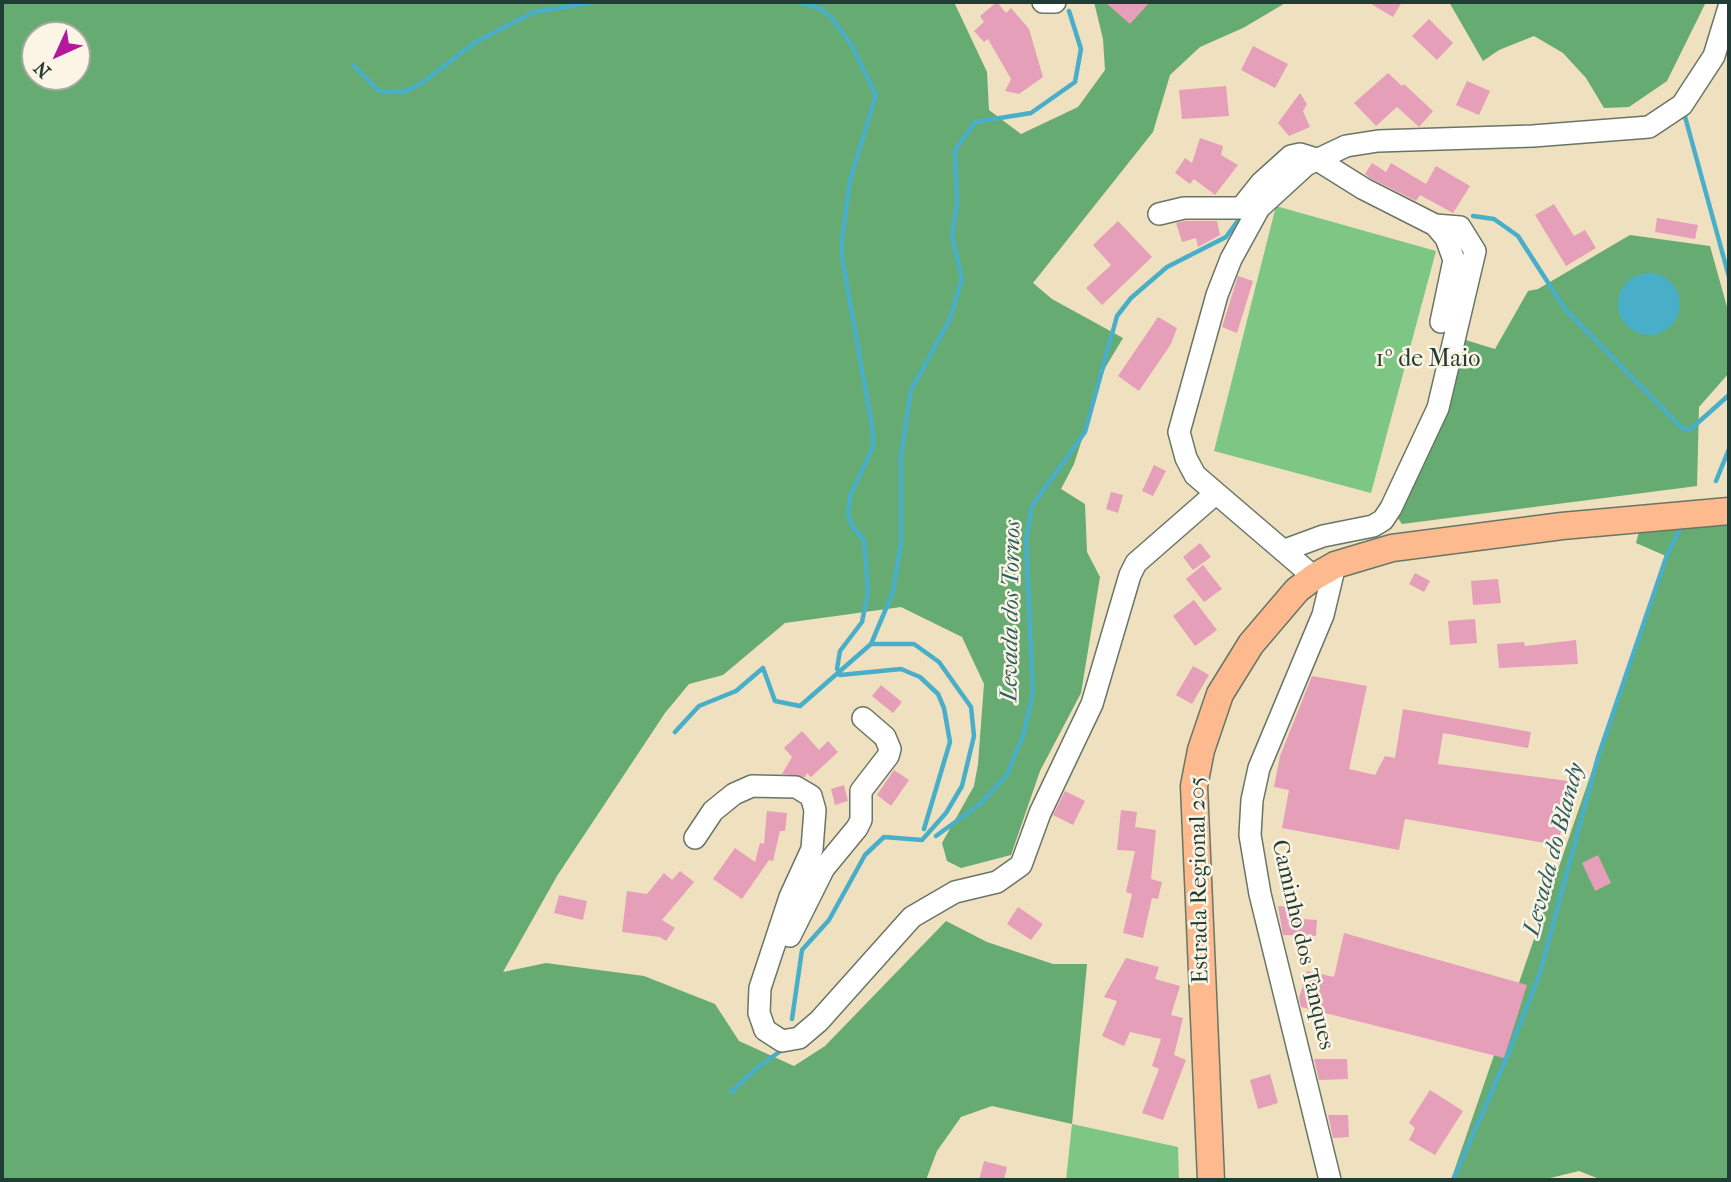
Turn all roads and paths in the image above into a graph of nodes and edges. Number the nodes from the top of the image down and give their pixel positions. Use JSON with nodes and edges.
{"nodes":[{"id":1,"x":1043,"y":2,"type":"edge"},
{"id":2,"x":1055,"y":2,"type":"edge"},
{"id":3,"x":1729,"y":7,"type":"edge"},
{"id":4,"x":1316,"y":159,"type":"junction"},
{"id":5,"x":1159,"y":214,"type":"dead end"},
{"id":6,"x":1436,"y":225,"type":"junction"},
{"id":7,"x":1441,"y":322,"type":"dead end"},
{"id":8,"x":1215,"y":494,"type":"junction"},
{"id":9,"x":1729,"y":511,"type":"edge"},
{"id":10,"x":1285,"y":550,"type":"junction"},
{"id":11,"x":1325,"y":571,"type":"junction"},
{"id":12,"x":863,"y":718,"type":"dead end"},
{"id":13,"x":695,"y":838,"type":"dead end"},
{"id":14,"x":771,"y":960,"type":"junction"},
{"id":15,"x":1211,"y":1180,"type":"edge"},
{"id":16,"x":1330,"y":1180,"type":"edge"}],
"edges":[{"from":1,"to":2,"type":"street"},
{"from":3,"to":4,"type":"street"},
{"from":4,"to":5,"type":"street"},
{"from":4,"to":6,"type":"street"},
{"from":4,"to":8,"type":"street"},
{"from":6,"to":7,"type":"street"},
{"from":6,"to":10,"type":"street"},
{"from":8,"to":10,"type":"street"},
{"from":8,"to":14,"type":"street"},
{"from":9,"to":11,"type":"main road","name":"Estrada Regional 205"},
{"from":10,"to":11,"type":"street"},
{"from":11,"to":15,"type":"main road","name":"Estrada Regional 205"},
{"from":11,"to":16,"type":"street","name":"Caminho dos Tanques"},
{"from":12,"to":14,"type":"street"},
{"from":13,"to":14,"type":"street"}]}
